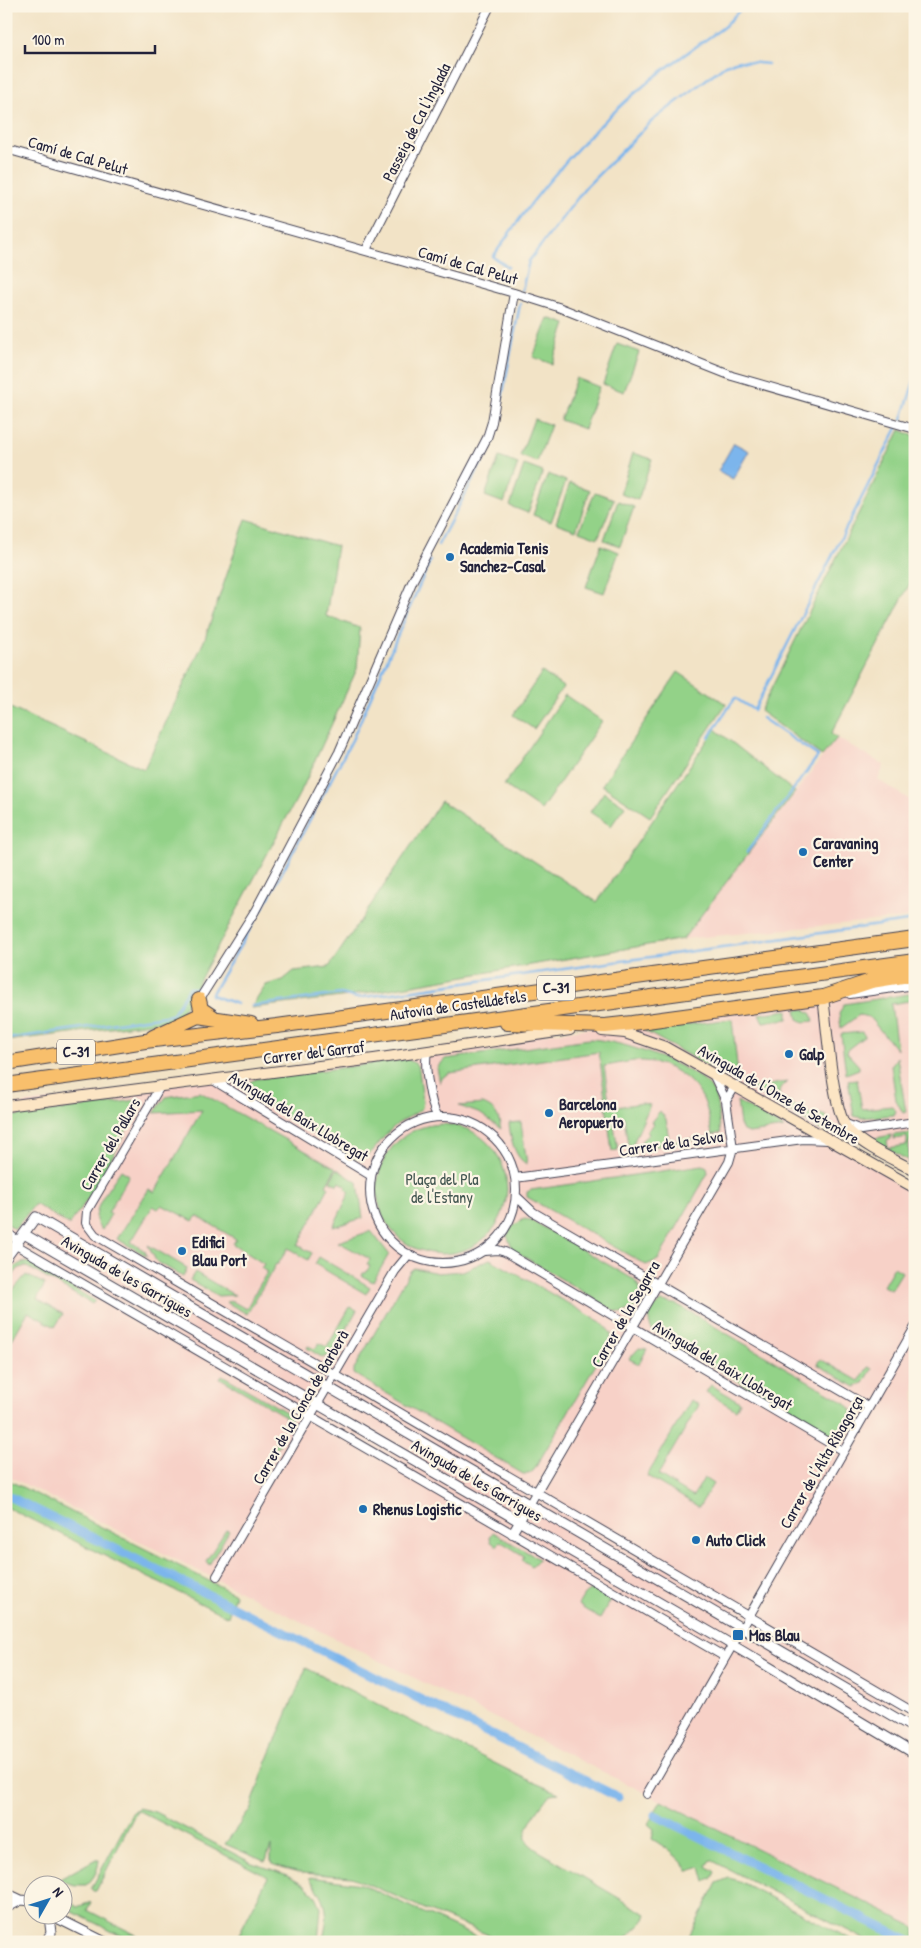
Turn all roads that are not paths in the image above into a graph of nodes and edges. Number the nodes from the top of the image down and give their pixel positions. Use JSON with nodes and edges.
{"nodes":[{"id":1,"x":490,"y":6,"type":"edge"},
{"id":2,"x":6,"y":149,"type":"edge"},
{"id":3,"x":366,"y":250,"type":"junction"},
{"id":4,"x":514,"y":293,"type":"junction"},
{"id":5,"x":915,"y":429,"type":"edge"},
{"id":6,"x":915,"y":939,"type":"edge"},
{"id":7,"x":915,"y":960,"type":"edge"},
{"id":8,"x":915,"y":974,"type":"edge"},
{"id":9,"x":915,"y":985,"type":"edge"},
{"id":10,"x":823,"y":997,"type":"junction"},
{"id":11,"x":200,"y":1000,"type":"junction"},
{"id":12,"x":220,"y":1019,"type":"junction"},
{"id":13,"x":181,"y":1023,"type":"junction"},
{"id":14,"x":447,"y":1024,"type":"junction"},
{"id":15,"x":277,"y":1026,"type":"junction"},
{"id":16,"x":605,"y":1026,"type":"junction"},
{"id":17,"x":625,"y":1033,"type":"junction"},
{"id":18,"x":145,"y":1041,"type":"junction"},
{"id":19,"x":427,"y":1052,"type":"junction"},
{"id":20,"x":6,"y":1063,"type":"edge"},
{"id":21,"x":712,"y":1072,"type":"junction"},
{"id":22,"x":213,"y":1080,"type":"junction"},
{"id":23,"x":6,"y":1085,"type":"edge"},
{"id":24,"x":161,"y":1085,"type":"junction"},
{"id":25,"x":736,"y":1085,"type":"junction"},
{"id":26,"x":726,"y":1101,"type":"junction"},
{"id":27,"x":6,"y":1106,"type":"edge"},
{"id":28,"x":437,"y":1115,"type":"junction"},
{"id":29,"x":915,"y":1122,"type":"edge"},
{"id":30,"x":846,"y":1126,"type":"junction"},
{"id":31,"x":830,"y":1140,"type":"junction"},
{"id":32,"x":915,"y":1142,"type":"edge"},
{"id":33,"x":732,"y":1148,"type":"junction"},
{"id":34,"x":915,"y":1160,"type":"edge"},
{"id":35,"x":915,"y":1171,"type":"edge"},
{"id":36,"x":370,"y":1175,"type":"junction"},
{"id":37,"x":516,"y":1178,"type":"junction"},
{"id":38,"x":915,"y":1188,"type":"edge"},
{"id":39,"x":516,"y":1196,"type":"junction"},
{"id":40,"x":86,"y":1217,"type":"joint"},
{"id":41,"x":6,"y":1232,"type":"edge"},
{"id":42,"x":19,"y":1240,"type":"junction"},
{"id":43,"x":483,"y":1251,"type":"junction"},
{"id":44,"x":409,"y":1254,"type":"junction"},
{"id":45,"x":6,"y":1258,"type":"edge"},
{"id":46,"x":657,"y":1284,"type":"junction"},
{"id":47,"x":633,"y":1328,"type":"junction"},
{"id":48,"x":915,"y":1328,"type":"edge"},
{"id":49,"x":334,"y":1376,"type":"junction"},
{"id":50,"x":327,"y":1387,"type":"junction"},
{"id":51,"x":317,"y":1404,"type":"junction"},
{"id":52,"x":868,"y":1407,"type":"junction"},
{"id":53,"x":310,"y":1416,"type":"junction"},
{"id":54,"x":842,"y":1452,"type":"junction"},
{"id":55,"x":536,"y":1493,"type":"junction"},
{"id":56,"x":529,"y":1504,"type":"junction"},
{"id":57,"x":519,"y":1522,"type":"junction"},
{"id":58,"x":512,"y":1534,"type":"junction"},
{"id":59,"x":217,"y":1576,"type":"dead end"},
{"id":60,"x":748,"y":1617,"type":"junction"},
{"id":61,"x":742,"y":1628,"type":"junction"},
{"id":62,"x":732,"y":1645,"type":"junction"},
{"id":63,"x":725,"y":1657,"type":"junction"},
{"id":64,"x":915,"y":1714,"type":"edge"},
{"id":65,"x":915,"y":1729,"type":"edge"},
{"id":66,"x":915,"y":1754,"type":"edge"},
{"id":67,"x":647,"y":1794,"type":"dead end"},
{"id":68,"x":6,"y":1893,"type":"edge"},
{"id":69,"x":21,"y":1900,"type":"joint"},
{"id":70,"x":6,"y":1908,"type":"edge"},
{"id":71,"x":51,"y":1926,"type":"edge"},
{"id":72,"x":72,"y":1926,"type":"edge"},
{"id":73,"x":46,"y":1942,"type":"edge"},
{"id":74,"x":105,"y":1942,"type":"edge"}],
"edges":[{"from":1,"to":3,"type":"street","name":"Passeig de Ca l'Inglada"},
{"from":2,"to":3,"type":"street","name":"Camí de Cal Pelut"},
{"from":3,"to":4,"type":"street","name":"Camí de Cal Pelut"},
{"from":4,"to":5,"type":"street","name":"Camí de Cal Pelut"},
{"from":4,"to":11,"type":"street"},
{"from":6,"to":15,"type":"highway","name":"Autovia de Castelldefels","number":"C-31"},
{"from":7,"to":14,"type":"highway","name":"Autovia de Castelldefels","number":"C-31"},
{"from":8,"to":10,"type":"highway"},
{"from":9,"to":10,"type":"street"},
{"from":10,"to":16,"type":"highway"},
{"from":10,"to":30,"type":"main road"},
{"from":11,"to":12,"type":"highway"},
{"from":11,"to":13,"type":"highway"},
{"from":12,"to":13,"type":"highway"},
{"from":12,"to":15,"type":"highway"},
{"from":13,"to":18,"type":"highway"},
{"from":14,"to":16,"type":"highway"},
{"from":14,"to":23,"type":"highway","name":"Autovia de Castelldefels","number":"C-31"},
{"from":15,"to":18,"type":"highway","name":"Autovia de Castelldefels","number":"C-31"},
{"from":16,"to":17,"type":"highway"},
{"from":17,"to":19,"type":"main road","name":"Carrer del Garraf"},
{"from":17,"to":21,"type":"main road","name":"Avinguda de l'Onze de Setembre"},
{"from":18,"to":20,"type":"highway","name":"Autovia de Castelldefels","number":"C-31"},
{"from":19,"to":22,"type":"main road","name":"Carrer del Garraf"},
{"from":19,"to":28,"type":"street"},
{"from":21,"to":25,"type":"main road","name":"Avinguda de l'Onze de Setembre"},
{"from":21,"to":26,"type":"street","name":"Carrer de la Segarra"},
{"from":22,"to":24,"type":"main road","name":"Carrer del Garraf"},
{"from":22,"to":36,"type":"street","name":"Avinguda del Baix Llobregat"},
{"from":24,"to":27,"type":"main road","name":"Carrer del Garraf"},
{"from":24,"to":40,"type":"street","name":"Carrer del Pallars"},
{"from":25,"to":26,"type":"street"},
{"from":25,"to":31,"type":"main road","name":"Avinguda de l'Onze de Setembre"},
{"from":26,"to":33,"type":"street","name":"Carrer de la Segarra"},
{"from":28,"to":36,"type":"street"},
{"from":28,"to":37,"type":"street"},
{"from":29,"to":30,"type":"street"},
{"from":30,"to":35,"type":"main road","name":"Avinguda de l'Onze de Setembre"},
{"from":31,"to":33,"type":"street","name":"Carrer de la Selva"},
{"from":31,"to":38,"type":"main road","name":"Avinguda de l'Onze de Setembre"},
{"from":32,"to":34,"type":"street"},
{"from":33,"to":37,"type":"street","name":"Carrer de la Selva"},
{"from":33,"to":46,"type":"street","name":"Carrer de la Segarra"},
{"from":36,"to":44,"type":"street"},
{"from":37,"to":39,"type":"street"},
{"from":39,"to":43,"type":"street"},
{"from":39,"to":46,"type":"street"},
{"from":40,"to":49,"type":"street","name":"Avinguda de les Garrigues"},
{"from":41,"to":42,"type":"street"},
{"from":42,"to":45,"type":"street"},
{"from":42,"to":50,"type":"street","name":"Avinguda de les Garrigues"},
{"from":42,"to":51,"type":"street","name":"Avinguda de les Garrigues"},
{"from":42,"to":53,"type":"street","name":"Avinguda de les Garrigues"},
{"from":43,"to":44,"type":"street"},
{"from":43,"to":47,"type":"street","name":"Avinguda del Baix Llobregat"},
{"from":44,"to":49,"type":"street","name":"Carrer de la Conca de Barberà"},
{"from":46,"to":47,"type":"street","name":"Carrer de la Segarra"},
{"from":46,"to":52,"type":"street"},
{"from":47,"to":54,"type":"street","name":"Avinguda del Baix Llobregat"},
{"from":47,"to":55,"type":"street","name":"Carrer de la Segarra"},
{"from":48,"to":52,"type":"street","name":"Carrer de l'Alta Ribagorça"},
{"from":49,"to":50,"type":"street","name":"Carrer de la Conca de Barberà"},
{"from":49,"to":55,"type":"street","name":"Avinguda de les Garrigues"},
{"from":50,"to":51,"type":"street","name":"Carrer de la Conca de Barberà"},
{"from":50,"to":56,"type":"street","name":"Avinguda de les Garrigues"},
{"from":51,"to":53,"type":"street","name":"Carrer de la Conca de Barberà"},
{"from":51,"to":57,"type":"street","name":"Avinguda de les Garrigues"},
{"from":52,"to":54,"type":"street","name":"Carrer de l'Alta Ribagorça"},
{"from":53,"to":58,"type":"street","name":"Avinguda de les Garrigues"},
{"from":53,"to":59,"type":"street","name":"Carrer de la Conca de Barberà"},
{"from":54,"to":60,"type":"street","name":"Carrer de l'Alta Ribagorça"},
{"from":55,"to":56,"type":"street","name":"Carrer de la Segarra"},
{"from":55,"to":60,"type":"street","name":"Avinguda de les Garrigues"},
{"from":56,"to":57,"type":"street","name":"Carrer de la Segarra"},
{"from":56,"to":61,"type":"street","name":"Avinguda de les Garrigues"},
{"from":57,"to":58,"type":"street","name":"Carrer de la Segarra"},
{"from":57,"to":62,"type":"street","name":"Avinguda de les Garrigues"},
{"from":58,"to":63,"type":"street","name":"Avinguda de les Garrigues"},
{"from":60,"to":61,"type":"street","name":"Carrer de l'Alta Ribagorça"},
{"from":60,"to":64,"type":"street","name":"Avinguda de les Garrigues"},
{"from":61,"to":62,"type":"street","name":"Carrer de l'Alta Ribagorça"},
{"from":61,"to":65,"type":"street","name":"Avinguda de les Garrigues"},
{"from":62,"to":63,"type":"street","name":"Carrer de l'Alta Ribagorça"},
{"from":62,"to":66,"type":"street","name":"Avinguda de les Garrigues"},
{"from":63,"to":67,"type":"street","name":"Carrer de l'Alta Ribagorça"},
{"from":68,"to":69,"type":"street"},
{"from":69,"to":70,"type":"street"},
{"from":71,"to":73,"type":"street"},
{"from":72,"to":74,"type":"street"}]}
